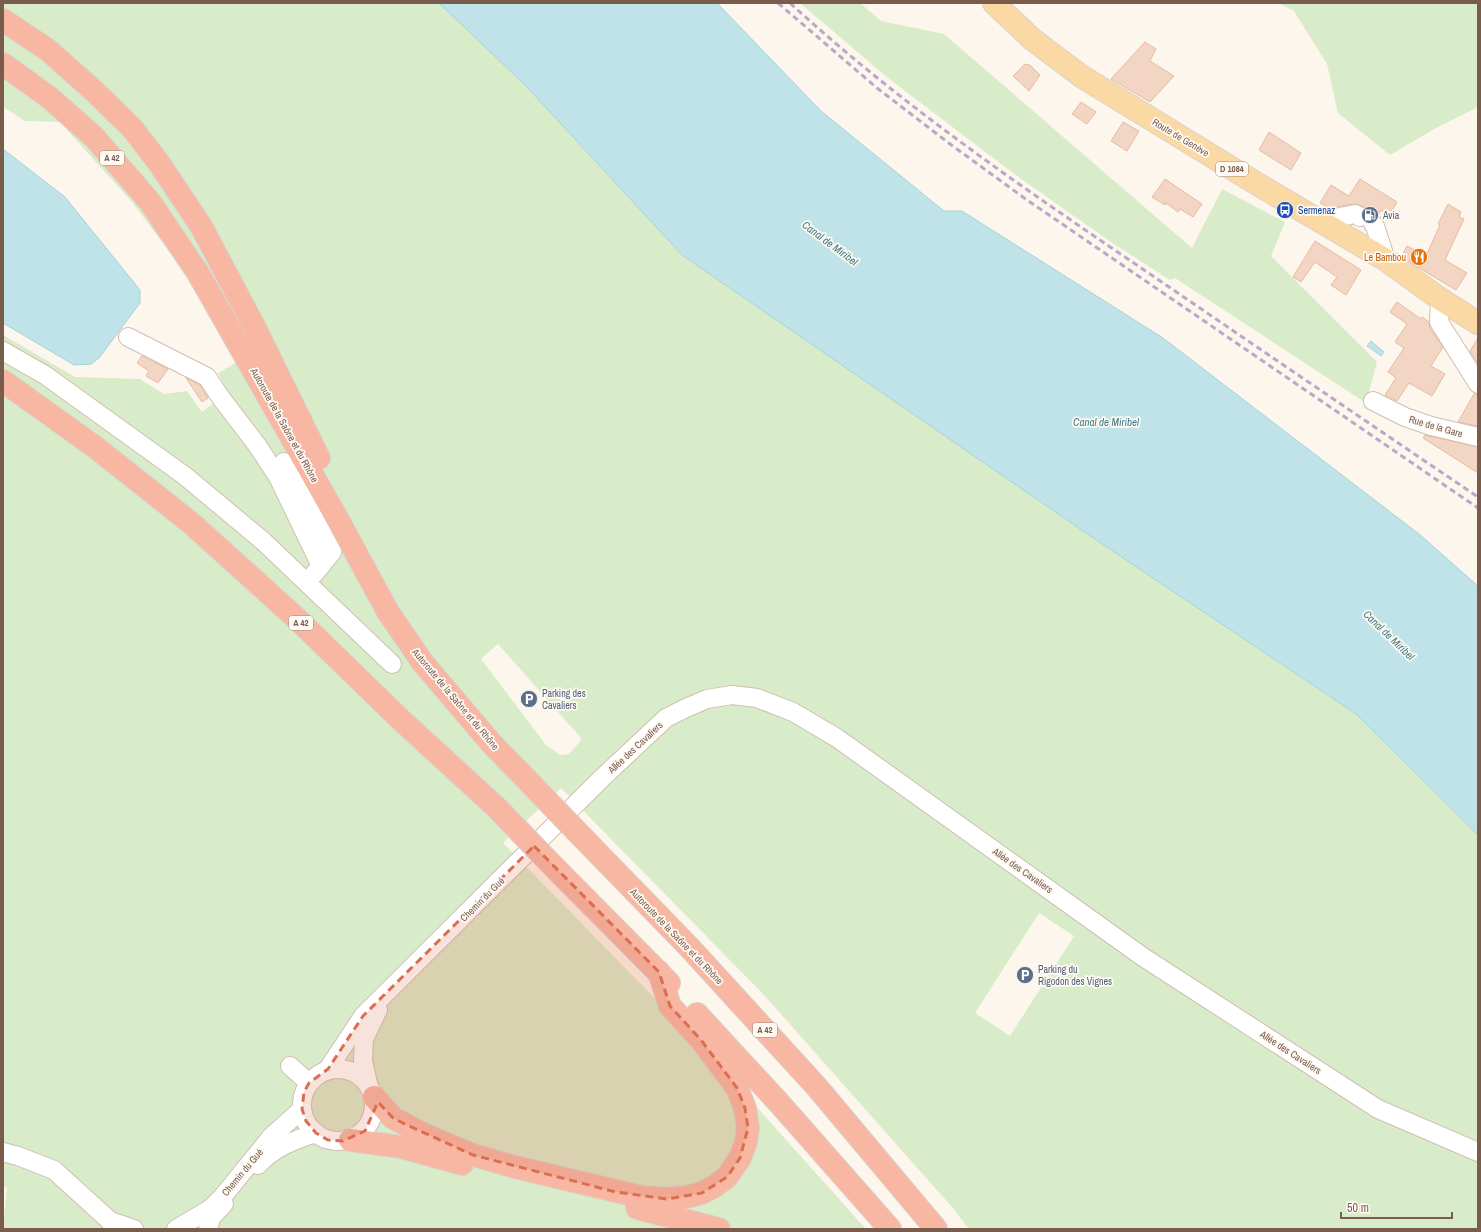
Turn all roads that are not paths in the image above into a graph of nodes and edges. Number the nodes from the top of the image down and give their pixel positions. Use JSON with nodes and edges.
{"nodes":[{"id":1,"x":994,"y":3,"type":"edge"},
{"id":2,"x":3,"y":20,"type":"edge"},
{"id":3,"x":3,"y":64,"type":"edge"},
{"id":4,"x":1320,"y":221,"type":"junction"},
{"id":5,"x":1386,"y":260,"type":"junction"},
{"id":6,"x":1440,"y":299,"type":"junction"},
{"id":7,"x":1478,"y":323,"type":"edge"},
{"id":8,"x":128,"y":337,"type":"dead end"},
{"id":9,"x":3,"y":351,"type":"edge"},
{"id":10,"x":3,"y":381,"type":"edge"},
{"id":11,"x":1478,"y":384,"type":"edge"},
{"id":12,"x":3,"y":396,"type":"edge"},
{"id":13,"x":1373,"y":401,"type":"dead end"},
{"id":14,"x":1478,"y":437,"type":"edge"},
{"id":15,"x":96,"y":447,"type":"junction"},
{"id":16,"x":284,"y":462,"type":"dead end"},
{"id":17,"x":321,"y":566,"type":"junction"},
{"id":18,"x":307,"y":582,"type":"junction"},
{"id":19,"x":392,"y":664,"type":"dead end"},
{"id":20,"x":457,"y":703,"type":"junction"},
{"id":21,"x":576,"y":804,"type":"joint"},
{"id":22,"x":659,"y":972,"type":"junction"},
{"id":23,"x":386,"y":993,"type":"junction"},
{"id":24,"x":290,"y":1066,"type":"dead end"},
{"id":25,"x":328,"y":1070,"type":"junction"},
{"id":26,"x":309,"y":1083,"type":"junction"},
{"id":27,"x":371,"y":1090,"type":"junction"},
{"id":28,"x":302,"y":1109,"type":"junction"},
{"id":29,"x":316,"y":1134,"type":"junction"},
{"id":30,"x":350,"y":1140,"type":"junction"},
{"id":31,"x":3,"y":1152,"type":"edge"},
{"id":32,"x":1478,"y":1152,"type":"edge"},
{"id":33,"x":112,"y":1225,"type":"edge"},
{"id":34,"x":134,"y":1229,"type":"edge"},
{"id":35,"x":176,"y":1229,"type":"edge"},
{"id":36,"x":208,"y":1229,"type":"edge"},
{"id":37,"x":719,"y":1229,"type":"edge"},
{"id":38,"x":890,"y":1229,"type":"edge"},
{"id":39,"x":936,"y":1229,"type":"edge"}],
"edges":[{"from":1,"to":4,"type":"main road","name":"Route de Genève","number":"D 1084"},
{"from":2,"to":20,"type":"highway"},
{"from":3,"to":20,"type":"highway","name":"Autoroute de la Saône et du Rhône","number":"A 42"},
{"from":4,"to":5,"type":"main road","name":"Route de Genève","number":"D 1084"},
{"from":4,"to":5,"type":"street"},
{"from":5,"to":6,"type":"main road","name":"Route de Genève","number":"D 1084"},
{"from":6,"to":7,"type":"main road","name":"Route de Genève","number":"D 1084"},
{"from":6,"to":11,"type":"street"},
{"from":8,"to":17,"type":"street"},
{"from":9,"to":18,"type":"street"},
{"from":10,"to":15,"type":"highway","number":"A 42"},
{"from":12,"to":15,"type":"highway"},
{"from":13,"to":14,"type":"street","name":"Rue de la Gare"},
{"from":15,"to":22,"type":"highway","number":"A 42","bridge":true},
{"from":16,"to":17,"type":"street"},
{"from":17,"to":18,"type":"street"},
{"from":18,"to":19,"type":"street"},
{"from":20,"to":39,"type":"highway","name":"Autoroute de la Saône et du Rhône","number":"A 42","bridge":true},
{"from":21,"to":23,"type":"street","name":"Chemin du Gué"},
{"from":21,"to":32,"type":"street","name":"Allée des Cavaliers"},
{"from":22,"to":27,"type":"highway"},
{"from":22,"to":38,"type":"highway","number":"A 42"},
{"from":23,"to":25,"type":"street","name":"Chemin du Gué"},
{"from":23,"to":27,"type":"street","name":"Chemin du Gué"},
{"from":24,"to":26,"type":"street"},
{"from":25,"to":26,"type":"street"},
{"from":25,"to":27,"type":"street"},
{"from":26,"to":28,"type":"street"},
{"from":27,"to":30,"type":"street"},
{"from":28,"to":29,"type":"street"},
{"from":28,"to":35,"type":"street","name":"Chemin du Gué"},
{"from":29,"to":30,"type":"street"},
{"from":29,"to":36,"type":"street","name":"Chemin du Gué"},
{"from":30,"to":37,"type":"highway"},
{"from":31,"to":33,"type":"street"},
{"from":33,"to":34,"type":"street"}]}
